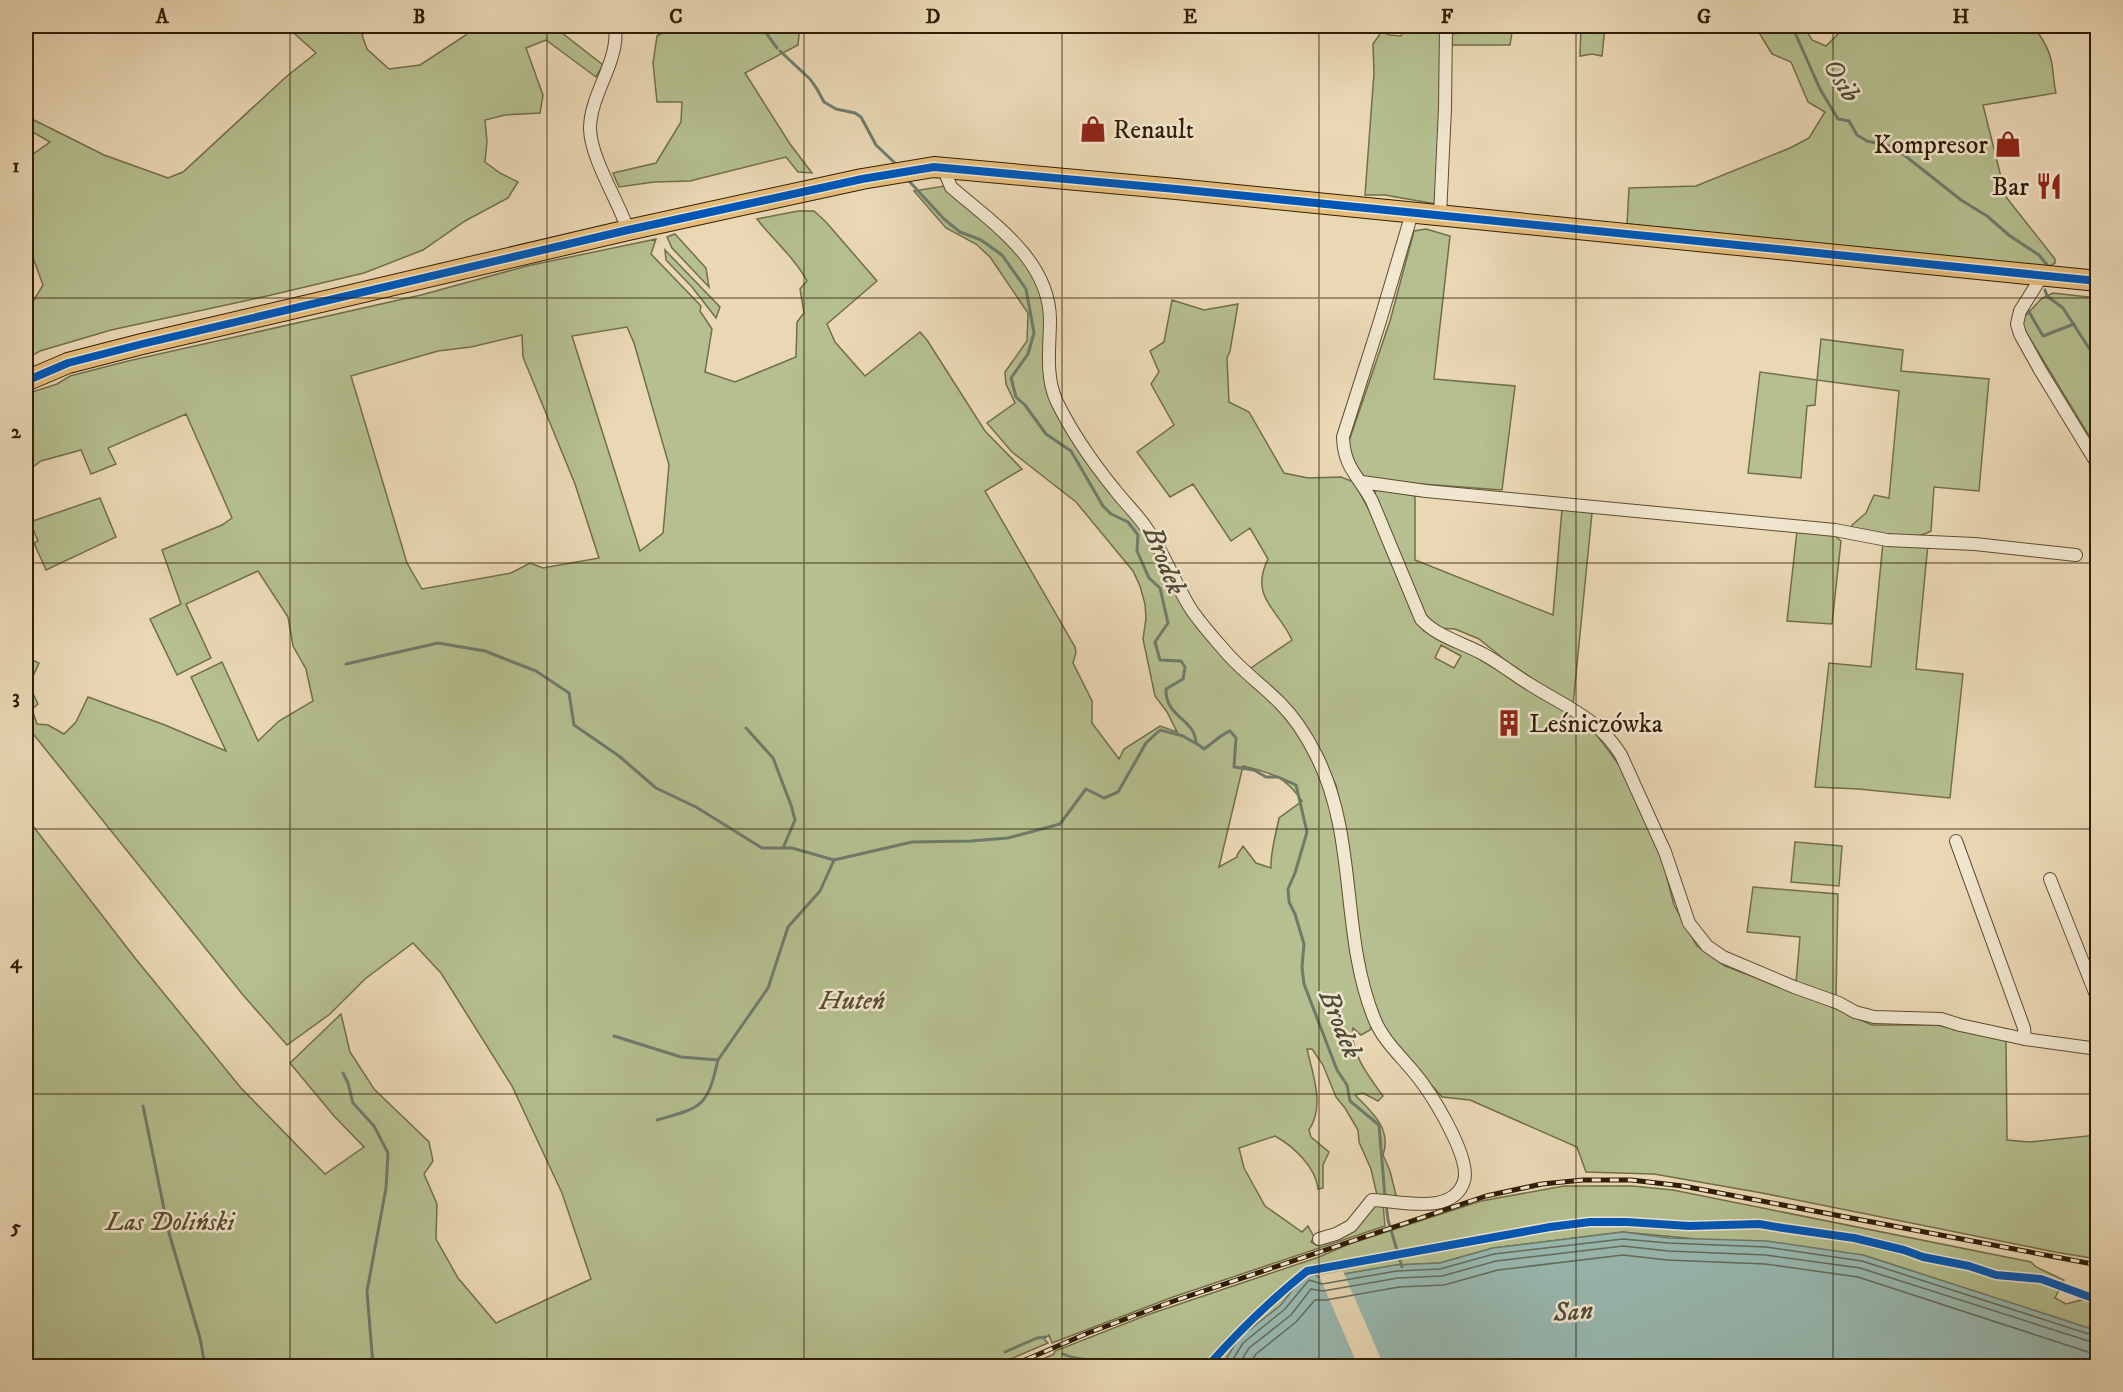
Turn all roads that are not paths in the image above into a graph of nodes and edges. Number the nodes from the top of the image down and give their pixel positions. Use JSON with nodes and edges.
{"nodes":[{"id":1,"x":615,"y":26,"type":"edge"},
{"id":2,"x":1446,"y":26,"type":"edge"},
{"id":3,"x":945,"y":167,"type":"junction"},
{"id":4,"x":1412,"y":213,"type":"junction"},
{"id":5,"x":1440,"y":216,"type":"junction"},
{"id":6,"x":628,"y":230,"type":"junction"},
{"id":7,"x":2042,"y":276,"type":"junction"},
{"id":8,"x":2097,"y":281,"type":"edge"},
{"id":9,"x":26,"y":381,"type":"edge"},
{"id":10,"x":2097,"y":465,"type":"edge"},
{"id":11,"x":1362,"y":482,"type":"junction"},
{"id":12,"x":2076,"y":555,"type":"dead end"},
{"id":13,"x":1956,"y":841,"type":"dead end"},
{"id":14,"x":2050,"y":879,"type":"dead end"},
{"id":15,"x":2097,"y":1000,"type":"edge"},
{"id":16,"x":2025,"y":1040,"type":"junction"},
{"id":17,"x":2097,"y":1049,"type":"edge"},
{"id":18,"x":1319,"y":1239,"type":"dead end"}],
"edges":[{"from":1,"to":6,"type":"street"},
{"from":2,"to":5,"type":"street"},
{"from":3,"to":4,"type":"main road"},
{"from":3,"to":6,"type":"main road"},
{"from":3,"to":18,"type":"street"},
{"from":4,"to":5,"type":"main road"},
{"from":4,"to":11,"type":"street"},
{"from":5,"to":7,"type":"main road"},
{"from":6,"to":9,"type":"main road"},
{"from":7,"to":8,"type":"main road"},
{"from":7,"to":10,"type":"street"},
{"from":11,"to":12,"type":"street"},
{"from":11,"to":16,"type":"street"},
{"from":13,"to":16,"type":"street"},
{"from":14,"to":15,"type":"street"},
{"from":16,"to":17,"type":"street"}]}
